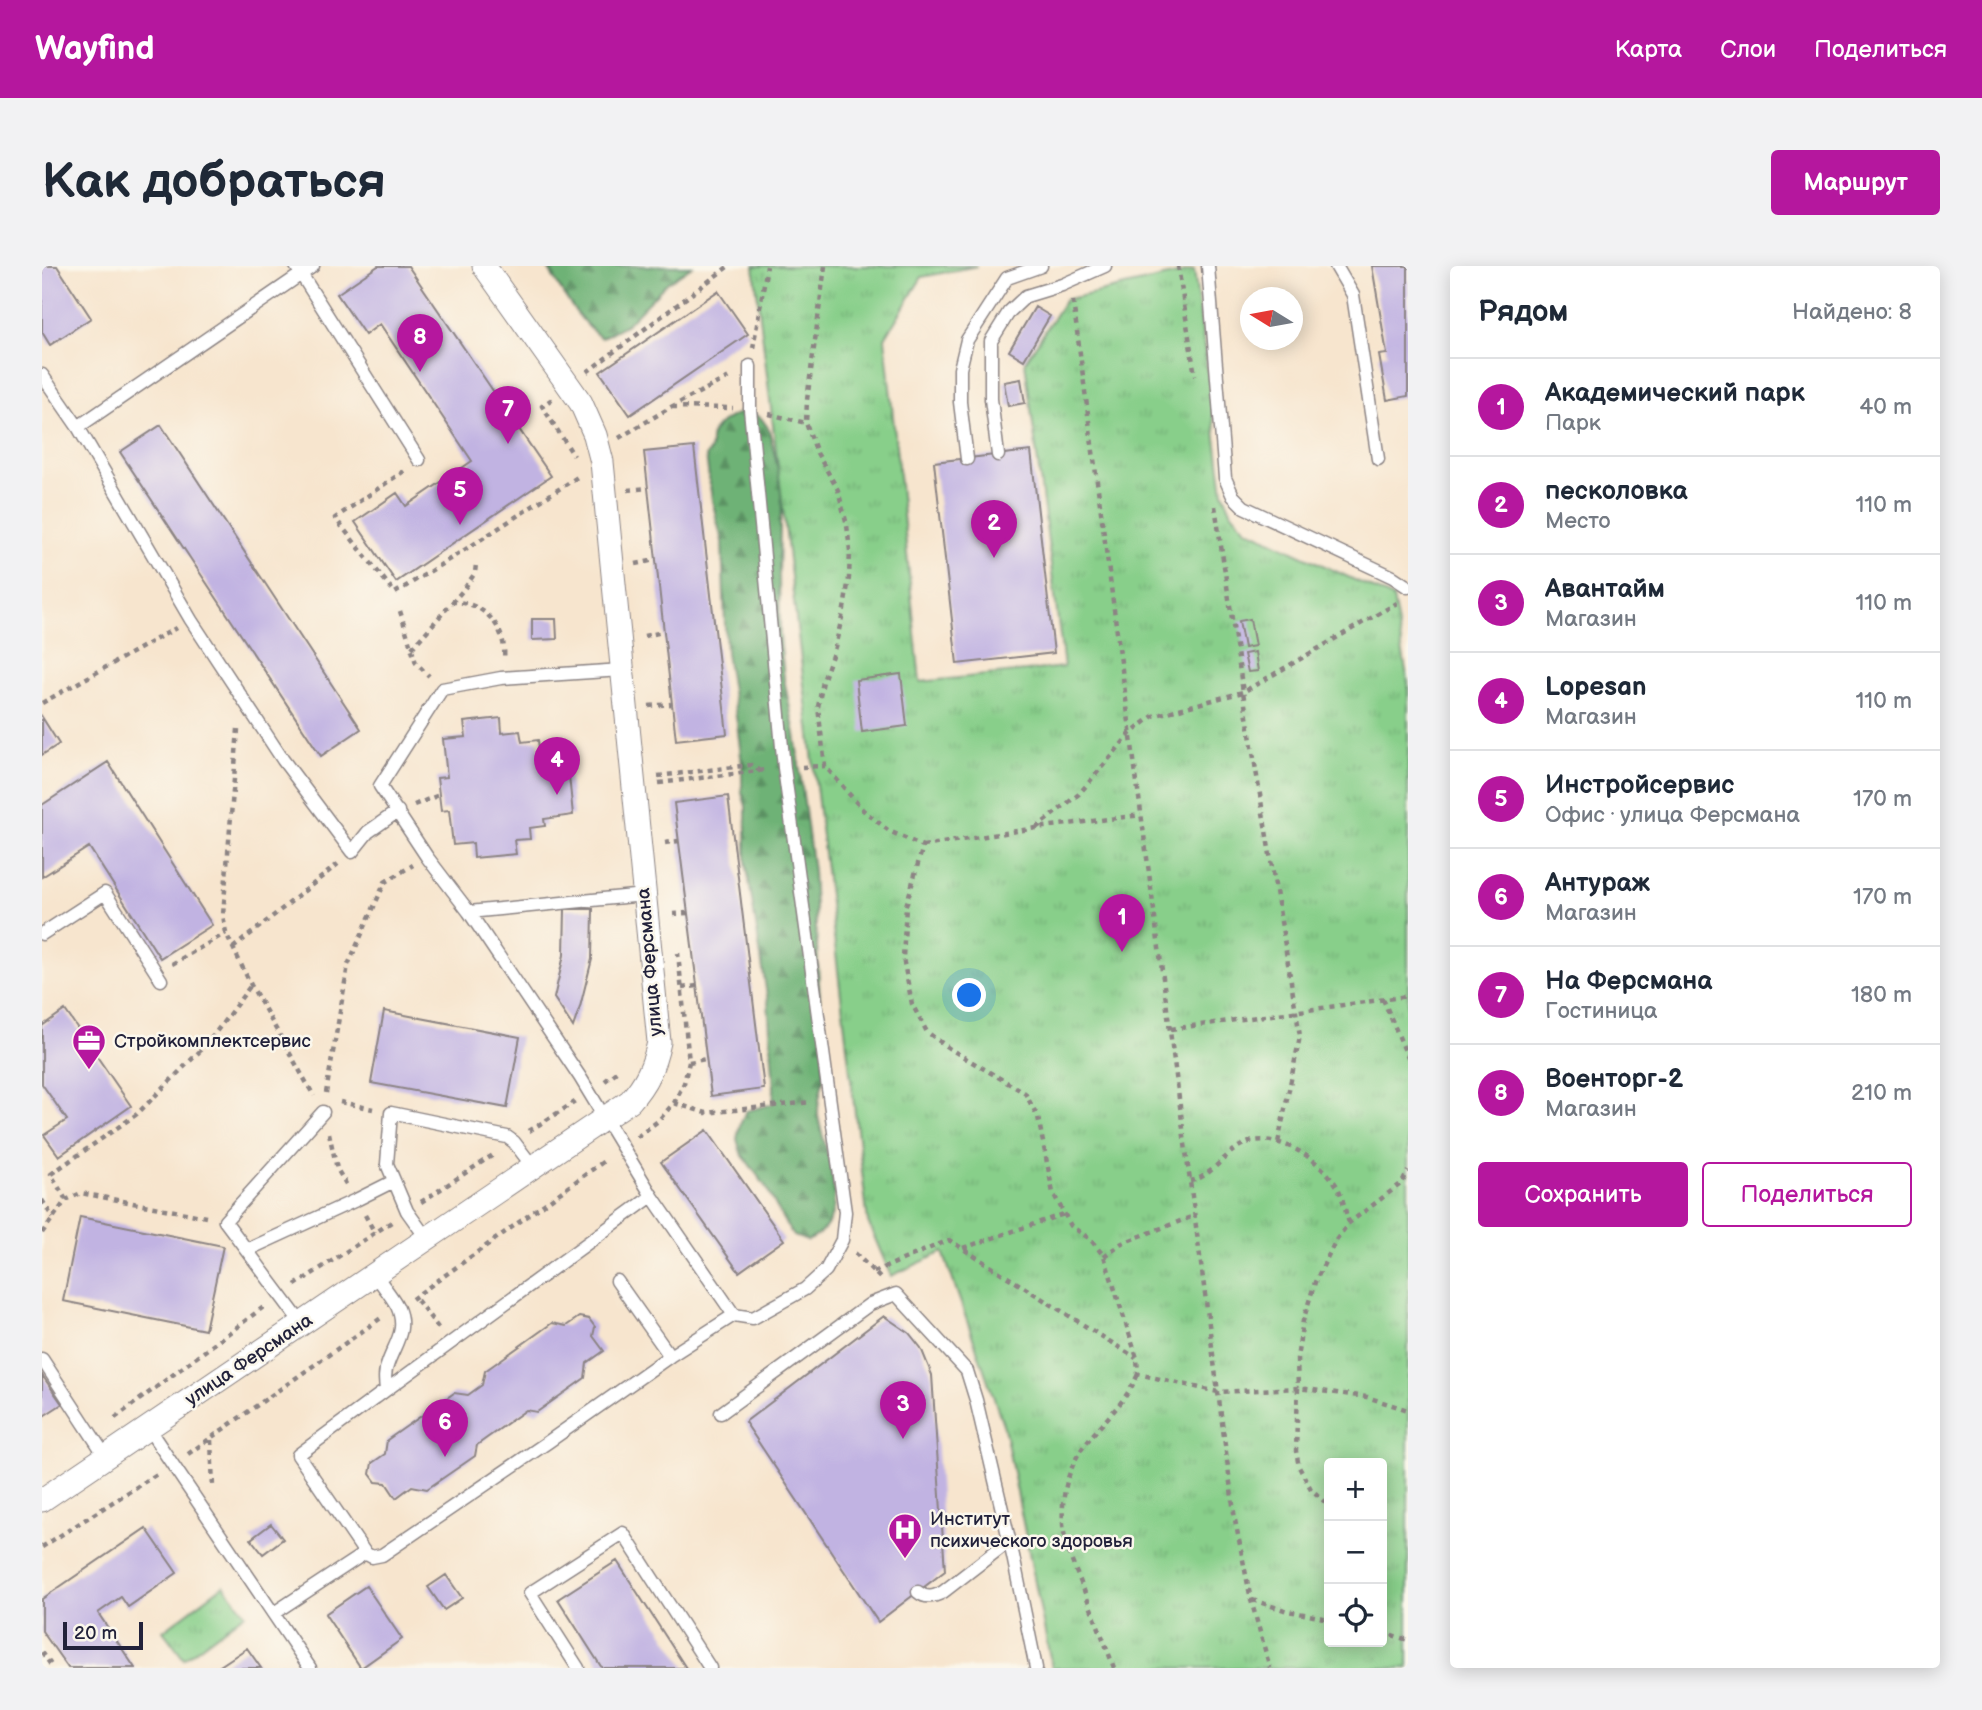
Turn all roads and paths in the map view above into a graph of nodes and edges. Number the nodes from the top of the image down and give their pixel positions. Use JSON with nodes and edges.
{"nodes":[{"id":1,"x":313,"y":266,"type":"edge"},
{"id":2,"x":484,"y":266,"type":"edge"},
{"id":3,"x":729,"y":266,"type":"edge"},
{"id":4,"x":767,"y":266,"type":"edge"},
{"id":5,"x":825,"y":266,"type":"edge"},
{"id":6,"x":1041,"y":266,"type":"edge"},
{"id":7,"x":1105,"y":266,"type":"edge"},
{"id":8,"x":1208,"y":266,"type":"edge"},
{"id":9,"x":1336,"y":266,"type":"edge"},
{"id":10,"x":299,"y":270,"type":"edge"},
{"id":11,"x":1072,"y":293,"type":"dead end"},
{"id":12,"x":750,"y":366,"type":"junction"},
{"id":13,"x":589,"y":371,"type":"junction"},
{"id":14,"x":42,"y":375,"type":"edge"},
{"id":15,"x":594,"y":380,"type":"dead end"},
{"id":16,"x":568,"y":386,"type":"junction"},
{"id":17,"x":671,"y":407,"type":"junction"},
{"id":18,"x":750,"y":409,"type":"junction"},
{"id":19,"x":806,"y":422,"type":"junction"},
{"id":20,"x":78,"y":427,"type":"junction"},
{"id":21,"x":615,"y":428,"type":"dead end"},
{"id":22,"x":998,"y":455,"type":"dead end"},
{"id":23,"x":967,"y":459,"type":"dead end"},
{"id":24,"x":1378,"y":459,"type":"dead end"},
{"id":25,"x":419,"y":460,"type":"joint"},
{"id":26,"x":582,"y":474,"type":"junction"},
{"id":27,"x":584,"y":485,"type":"dead end"},
{"id":28,"x":648,"y":488,"type":"dead end"},
{"id":29,"x":625,"y":491,"type":"dead end"},
{"id":30,"x":656,"y":560,"type":"dead end"},
{"id":31,"x":476,"y":565,"type":"dead end"},
{"id":32,"x":635,"y":576,"type":"dead end"},
{"id":33,"x":1408,"y":587,"type":"edge"},
{"id":34,"x":1408,"y":597,"type":"edge"},
{"id":35,"x":451,"y":602,"type":"junction"},
{"id":36,"x":400,"y":611,"type":"dead end"},
{"id":37,"x":191,"y":620,"type":"junction"},
{"id":38,"x":663,"y":632,"type":"dead end"},
{"id":39,"x":412,"y":648,"type":"junction"},
{"id":40,"x":643,"y":648,"type":"dead end"},
{"id":41,"x":622,"y":670,"type":"junction"},
{"id":42,"x":501,"y":678,"type":"junction"},
{"id":43,"x":442,"y":689,"type":"junction"},
{"id":44,"x":1243,"y":692,"type":"junction"},
{"id":45,"x":648,"y":695,"type":"dead end"},
{"id":46,"x":241,"y":696,"type":"junction"},
{"id":47,"x":42,"y":704,"type":"edge"},
{"id":48,"x":671,"y":704,"type":"dead end"},
{"id":49,"x":649,"y":706,"type":"junction"},
{"id":50,"x":651,"y":718,"type":"dead end"},
{"id":51,"x":1130,"y":734,"type":"junction"},
{"id":52,"x":656,"y":764,"type":"dead end"},
{"id":53,"x":825,"y":766,"type":"junction"},
{"id":54,"x":784,"y":768,"type":"junction"},
{"id":55,"x":761,"y":771,"type":"junction"},
{"id":56,"x":658,"y":776,"type":"junction"},
{"id":57,"x":659,"y":783,"type":"junction"},
{"id":58,"x":660,"y":795,"type":"dead end"},
{"id":59,"x":398,"y":811,"type":"junction"},
{"id":60,"x":1141,"y":815,"type":"junction"},
{"id":61,"x":1036,"y":828,"type":"junction"},
{"id":62,"x":664,"y":831,"type":"dead end"},
{"id":63,"x":679,"y":841,"type":"dead end"},
{"id":64,"x":665,"y":843,"type":"junction"},
{"id":65,"x":923,"y":846,"type":"junction"},
{"id":66,"x":352,"y":852,"type":"junction"},
{"id":67,"x":667,"y":855,"type":"dead end"},
{"id":68,"x":427,"y":857,"type":"junction"},
{"id":69,"x":644,"y":895,"type":"junction"},
{"id":70,"x":672,"y":902,"type":"dead end"},
{"id":71,"x":468,"y":912,"type":"junction"},
{"id":72,"x":688,"y":913,"type":"dead end"},
{"id":73,"x":673,"y":914,"type":"junction"},
{"id":74,"x":675,"y":927,"type":"dead end"},
{"id":75,"x":226,"y":933,"type":"junction"},
{"id":76,"x":42,"y":934,"type":"edge"},
{"id":77,"x":233,"y":948,"type":"junction"},
{"id":78,"x":678,"y":951,"type":"dead end"},
{"id":79,"x":158,"y":977,"type":"joint"},
{"id":80,"x":251,"y":985,"type":"junction"},
{"id":81,"x":697,"y":986,"type":"dead end"},
{"id":82,"x":682,"y":988,"type":"junction"},
{"id":83,"x":1408,"y":996,"type":"edge"},
{"id":84,"x":1384,"y":999,"type":"junction"},
{"id":85,"x":1296,"y":1011,"type":"junction"},
{"id":86,"x":1171,"y":1029,"type":"junction"},
{"id":87,"x":1408,"y":1058,"type":"edge"},
{"id":88,"x":706,"y":1059,"type":"dead end"},
{"id":89,"x":689,"y":1062,"type":"junction"},
{"id":90,"x":623,"y":1064,"type":"dead end"},
{"id":91,"x":590,"y":1092,"type":"junction"},
{"id":92,"x":830,"y":1100,"type":"junction"},
{"id":93,"x":674,"y":1103,"type":"junction"},
{"id":94,"x":324,"y":1106,"type":"junction"},
{"id":95,"x":391,"y":1112,"type":"junction"},
{"id":96,"x":606,"y":1118,"type":"junction"},
{"id":97,"x":514,"y":1142,"type":"junction"},
{"id":98,"x":1278,"y":1143,"type":"junction"},
{"id":99,"x":623,"y":1147,"type":"junction"},
{"id":100,"x":533,"y":1167,"type":"junction"},
{"id":101,"x":1408,"y":1171,"type":"edge"},
{"id":102,"x":394,"y":1181,"type":"junction"},
{"id":103,"x":1190,"y":1181,"type":"junction"},
{"id":104,"x":652,"y":1196,"type":"junction"},
{"id":105,"x":42,"y":1200,"type":"edge"},
{"id":106,"x":65,"y":1200,"type":"junction"},
{"id":107,"x":356,"y":1200,"type":"junction"},
{"id":108,"x":407,"y":1211,"type":"junction"},
{"id":109,"x":1064,"y":1214,"type":"junction"},
{"id":110,"x":1194,"y":1216,"type":"junction"},
{"id":111,"x":53,"y":1217,"type":"junction"},
{"id":112,"x":225,"y":1221,"type":"junction"},
{"id":113,"x":1349,"y":1223,"type":"junction"},
{"id":114,"x":42,"y":1233,"type":"edge"},
{"id":115,"x":375,"y":1233,"type":"junction"},
{"id":116,"x":427,"y":1239,"type":"junction"},
{"id":117,"x":842,"y":1240,"type":"junction"},
{"id":118,"x":962,"y":1249,"type":"junction"},
{"id":119,"x":247,"y":1250,"type":"junction"},
{"id":120,"x":1104,"y":1256,"type":"junction"},
{"id":121,"x":874,"y":1272,"type":"junction"},
{"id":122,"x":375,"y":1274,"type":"junction"},
{"id":123,"x":617,"y":1280,"type":"dead end"},
{"id":124,"x":896,"y":1294,"type":"junction"},
{"id":125,"x":280,"y":1295,"type":"junction"},
{"id":126,"x":415,"y":1297,"type":"junction"},
{"id":127,"x":397,"y":1307,"type":"junction"},
{"id":128,"x":734,"y":1315,"type":"junction"},
{"id":129,"x":302,"y":1324,"type":"junction"},
{"id":130,"x":450,"y":1344,"type":"junction"},
{"id":131,"x":670,"y":1356,"type":"junction"},
{"id":132,"x":1137,"y":1358,"type":"junction"},
{"id":133,"x":42,"y":1359,"type":"edge"},
{"id":134,"x":1138,"y":1374,"type":"junction"},
{"id":135,"x":1298,"y":1388,"type":"junction"},
{"id":136,"x":386,"y":1390,"type":"junction"},
{"id":137,"x":1218,"y":1392,"type":"junction"},
{"id":138,"x":1408,"y":1410,"type":"edge"},
{"id":139,"x":721,"y":1413,"type":"dead end"},
{"id":140,"x":148,"y":1429,"type":"junction"},
{"id":141,"x":92,"y":1434,"type":"junction"},
{"id":142,"x":211,"y":1439,"type":"junction"},
{"id":143,"x":106,"y":1457,"type":"junction"},
{"id":144,"x":173,"y":1465,"type":"junction"},
{"id":145,"x":42,"y":1500,"type":"edge"},
{"id":146,"x":1324,"y":1501,"type":"edge"},
{"id":147,"x":214,"y":1525,"type":"junction"},
{"id":148,"x":1009,"y":1541,"type":"junction"},
{"id":149,"x":42,"y":1547,"type":"edge"},
{"id":150,"x":365,"y":1553,"type":"junction"},
{"id":151,"x":918,"y":1592,"type":"dead end"},
{"id":152,"x":1251,"y":1600,"type":"junction"},
{"id":153,"x":274,"y":1613,"type":"junction"},
{"id":154,"x":1324,"y":1618,"type":"edge"},
{"id":155,"x":1387,"y":1634,"type":"edge"},
{"id":156,"x":1408,"y":1640,"type":"edge"},
{"id":157,"x":42,"y":1652,"type":"edge"},
{"id":158,"x":53,"y":1668,"type":"edge"},
{"id":159,"x":310,"y":1668,"type":"edge"},
{"id":160,"x":579,"y":1668,"type":"edge"},
{"id":161,"x":710,"y":1668,"type":"edge"},
{"id":162,"x":1036,"y":1668,"type":"edge"},
{"id":163,"x":1114,"y":1668,"type":"edge"},
{"id":164,"x":1270,"y":1668,"type":"edge"}],
"edges":[{"from":1,"to":10,"type":"lane"},
{"from":2,"to":16,"type":"street","name":"улица Ферсмана"},
{"from":3,"to":13,"type":"path"},
{"from":4,"to":12,"type":"path"},
{"from":5,"to":19,"type":"path"},
{"from":6,"to":23,"type":"lane"},
{"from":7,"to":22,"type":"lane"},
{"from":8,"to":33,"type":"lane"},
{"from":9,"to":24,"type":"lane"},
{"from":10,"to":20,"type":"lane"},
{"from":10,"to":25,"type":"lane"},
{"from":11,"to":51,"type":"path"},
{"from":12,"to":17,"type":"path"},
{"from":12,"to":18,"type":"lane"},
{"from":13,"to":15,"type":"path"},
{"from":13,"to":16,"type":"path"},
{"from":14,"to":20,"type":"lane"},
{"from":16,"to":26,"type":"path"},
{"from":16,"to":41,"type":"street","name":"улица Ферсмана"},
{"from":17,"to":18,"type":"path"},
{"from":17,"to":21,"type":"path"},
{"from":18,"to":19,"type":"path"},
{"from":18,"to":54,"type":"lane"},
{"from":19,"to":53,"type":"path"},
{"from":20,"to":37,"type":"lane"},
{"from":25,"to":26,"type":"path"},
{"from":26,"to":27,"type":"path"},
{"from":28,"to":29,"type":"path"},
{"from":30,"to":32,"type":"path"},
{"from":31,"to":35,"type":"path"},
{"from":34,"to":44,"type":"path"},
{"from":35,"to":39,"type":"path"},
{"from":35,"to":42,"type":"path"},
{"from":36,"to":39,"type":"path"},
{"from":37,"to":46,"type":"lane"},
{"from":37,"to":47,"type":"path"},
{"from":38,"to":40,"type":"path"},
{"from":39,"to":43,"type":"path"},
{"from":41,"to":42,"type":"lane"},
{"from":41,"to":69,"type":"street","name":"улица Ферсмана"},
{"from":42,"to":43,"type":"lane"},
{"from":43,"to":59,"type":"lane"},
{"from":44,"to":51,"type":"path"},
{"from":44,"to":85,"type":"path"},
{"from":45,"to":49,"type":"path"},
{"from":46,"to":66,"type":"lane"},
{"from":46,"to":75,"type":"path"},
{"from":48,"to":49,"type":"path"},
{"from":49,"to":50,"type":"path"},
{"from":51,"to":60,"type":"path"},
{"from":51,"to":61,"type":"path"},
{"from":52,"to":56,"type":"path"},
{"from":53,"to":54,"type":"path"},
{"from":53,"to":65,"type":"path"},
{"from":54,"to":55,"type":"path"},
{"from":54,"to":92,"type":"lane"},
{"from":55,"to":56,"type":"path"},
{"from":55,"to":57,"type":"path"},
{"from":56,"to":57,"type":"path"},
{"from":57,"to":58,"type":"path"},
{"from":59,"to":66,"type":"lane"},
{"from":59,"to":68,"type":"lane"},
{"from":60,"to":61,"type":"path"},
{"from":60,"to":86,"type":"path"},
{"from":61,"to":65,"type":"path"},
{"from":62,"to":64,"type":"path"},
{"from":63,"to":64,"type":"path"},
{"from":64,"to":67,"type":"path"},
{"from":65,"to":109,"type":"path"},
{"from":66,"to":77,"type":"path"},
{"from":68,"to":71,"type":"lane"},
{"from":68,"to":94,"type":"path"},
{"from":69,"to":71,"type":"lane"},
{"from":69,"to":96,"type":"street","name":"улица Ферсмана"},
{"from":70,"to":73,"type":"path"},
{"from":71,"to":91,"type":"lane"},
{"from":72,"to":73,"type":"path"},
{"from":73,"to":74,"type":"path"},
{"from":75,"to":77,"type":"path"},
{"from":75,"to":79,"type":"path"},
{"from":76,"to":79,"type":"lane"},
{"from":77,"to":80,"type":"path"},
{"from":78,"to":82,"type":"path"},
{"from":80,"to":94,"type":"path"},
{"from":80,"to":106,"type":"path"},
{"from":81,"to":82,"type":"path"},
{"from":82,"to":89,"type":"path"},
{"from":83,"to":84,"type":"path"},
{"from":84,"to":85,"type":"path"},
{"from":84,"to":87,"type":"path"},
{"from":85,"to":86,"type":"path"},
{"from":85,"to":98,"type":"path"},
{"from":86,"to":103,"type":"path"},
{"from":88,"to":89,"type":"path"},
{"from":89,"to":93,"type":"path"},
{"from":90,"to":91,"type":"path"},
{"from":91,"to":96,"type":"lane"},
{"from":91,"to":97,"type":"path"},
{"from":92,"to":93,"type":"path"},
{"from":92,"to":117,"type":"lane"},
{"from":93,"to":99,"type":"path"},
{"from":94,"to":95,"type":"path"},
{"from":94,"to":107,"type":"path"},
{"from":94,"to":112,"type":"lane"},
{"from":95,"to":97,"type":"lane"},
{"from":95,"to":102,"type":"lane"},
{"from":96,"to":99,"type":"lane"},
{"from":96,"to":100,"type":"street","name":"улица Ферсмана"},
{"from":97,"to":100,"type":"lane"},
{"from":97,"to":108,"type":"path"},
{"from":98,"to":103,"type":"path"},
{"from":98,"to":113,"type":"path"},
{"from":99,"to":104,"type":"lane"},
{"from":99,"to":126,"type":"path"},
{"from":100,"to":116,"type":"street","name":"улица Ферсмана"},
{"from":101,"to":113,"type":"path"},
{"from":102,"to":107,"type":"lane"},
{"from":102,"to":108,"type":"lane"},
{"from":103,"to":110,"type":"path"},
{"from":104,"to":128,"type":"lane"},
{"from":104,"to":130,"type":"lane"},
{"from":105,"to":111,"type":"path"},
{"from":106,"to":111,"type":"path"},
{"from":106,"to":112,"type":"path"},
{"from":107,"to":115,"type":"path"},
{"from":107,"to":119,"type":"lane"},
{"from":108,"to":115,"type":"path"},
{"from":108,"to":116,"type":"lane"},
{"from":109,"to":118,"type":"path"},
{"from":109,"to":120,"type":"path"},
{"from":110,"to":120,"type":"path"},
{"from":110,"to":137,"type":"path"},
{"from":111,"to":114,"type":"path"},
{"from":112,"to":119,"type":"lane"},
{"from":113,"to":135,"type":"path"},
{"from":115,"to":125,"type":"path"},
{"from":116,"to":122,"type":"street","name":"улица Ферсмана"},
{"from":117,"to":121,"type":"path"},
{"from":117,"to":128,"type":"lane"},
{"from":118,"to":121,"type":"path"},
{"from":118,"to":132,"type":"path"},
{"from":119,"to":125,"type":"lane"},
{"from":120,"to":132,"type":"path"},
{"from":121,"to":124,"type":"path"},
{"from":122,"to":127,"type":"lane"},
{"from":122,"to":129,"type":"street","name":"улица Ферсмана"},
{"from":123,"to":131,"type":"lane"},
{"from":124,"to":139,"type":"lane"},
{"from":124,"to":148,"type":"lane"},
{"from":125,"to":129,"type":"lane"},
{"from":125,"to":141,"type":"path"},
{"from":126,"to":127,"type":"path"},
{"from":126,"to":130,"type":"path"},
{"from":127,"to":136,"type":"lane"},
{"from":127,"to":142,"type":"path"},
{"from":128,"to":131,"type":"lane"},
{"from":129,"to":140,"type":"street","name":"улица Ферсмана"},
{"from":130,"to":136,"type":"lane"},
{"from":131,"to":150,"type":"lane"},
{"from":132,"to":134,"type":"path"},
{"from":133,"to":141,"type":"lane"},
{"from":134,"to":137,"type":"path"},
{"from":134,"to":163,"type":"path"},
{"from":135,"to":137,"type":"path"},
{"from":135,"to":138,"type":"path"},
{"from":135,"to":146,"type":"path"},
{"from":136,"to":150,"type":"lane"},
{"from":137,"to":152,"type":"path"},
{"from":140,"to":143,"type":"street","name":"улица Ферсмана"},
{"from":140,"to":144,"type":"lane"},
{"from":141,"to":143,"type":"lane"},
{"from":142,"to":144,"type":"path"},
{"from":142,"to":147,"type":"path"},
{"from":143,"to":145,"type":"street","name":"улица Ферсмана"},
{"from":144,"to":147,"type":"lane"},
{"from":144,"to":149,"type":"path"},
{"from":147,"to":153,"type":"lane"},
{"from":148,"to":151,"type":"lane"},
{"from":148,"to":162,"type":"lane"},
{"from":150,"to":153,"type":"lane"},
{"from":152,"to":154,"type":"path"},
{"from":152,"to":164,"type":"path"},
{"from":153,"to":159,"type":"lane"},
{"from":155,"to":156,"type":"path"},
{"from":157,"to":158,"type":"path"},
{"from":160,"to":161,"type":"lane"}]}
